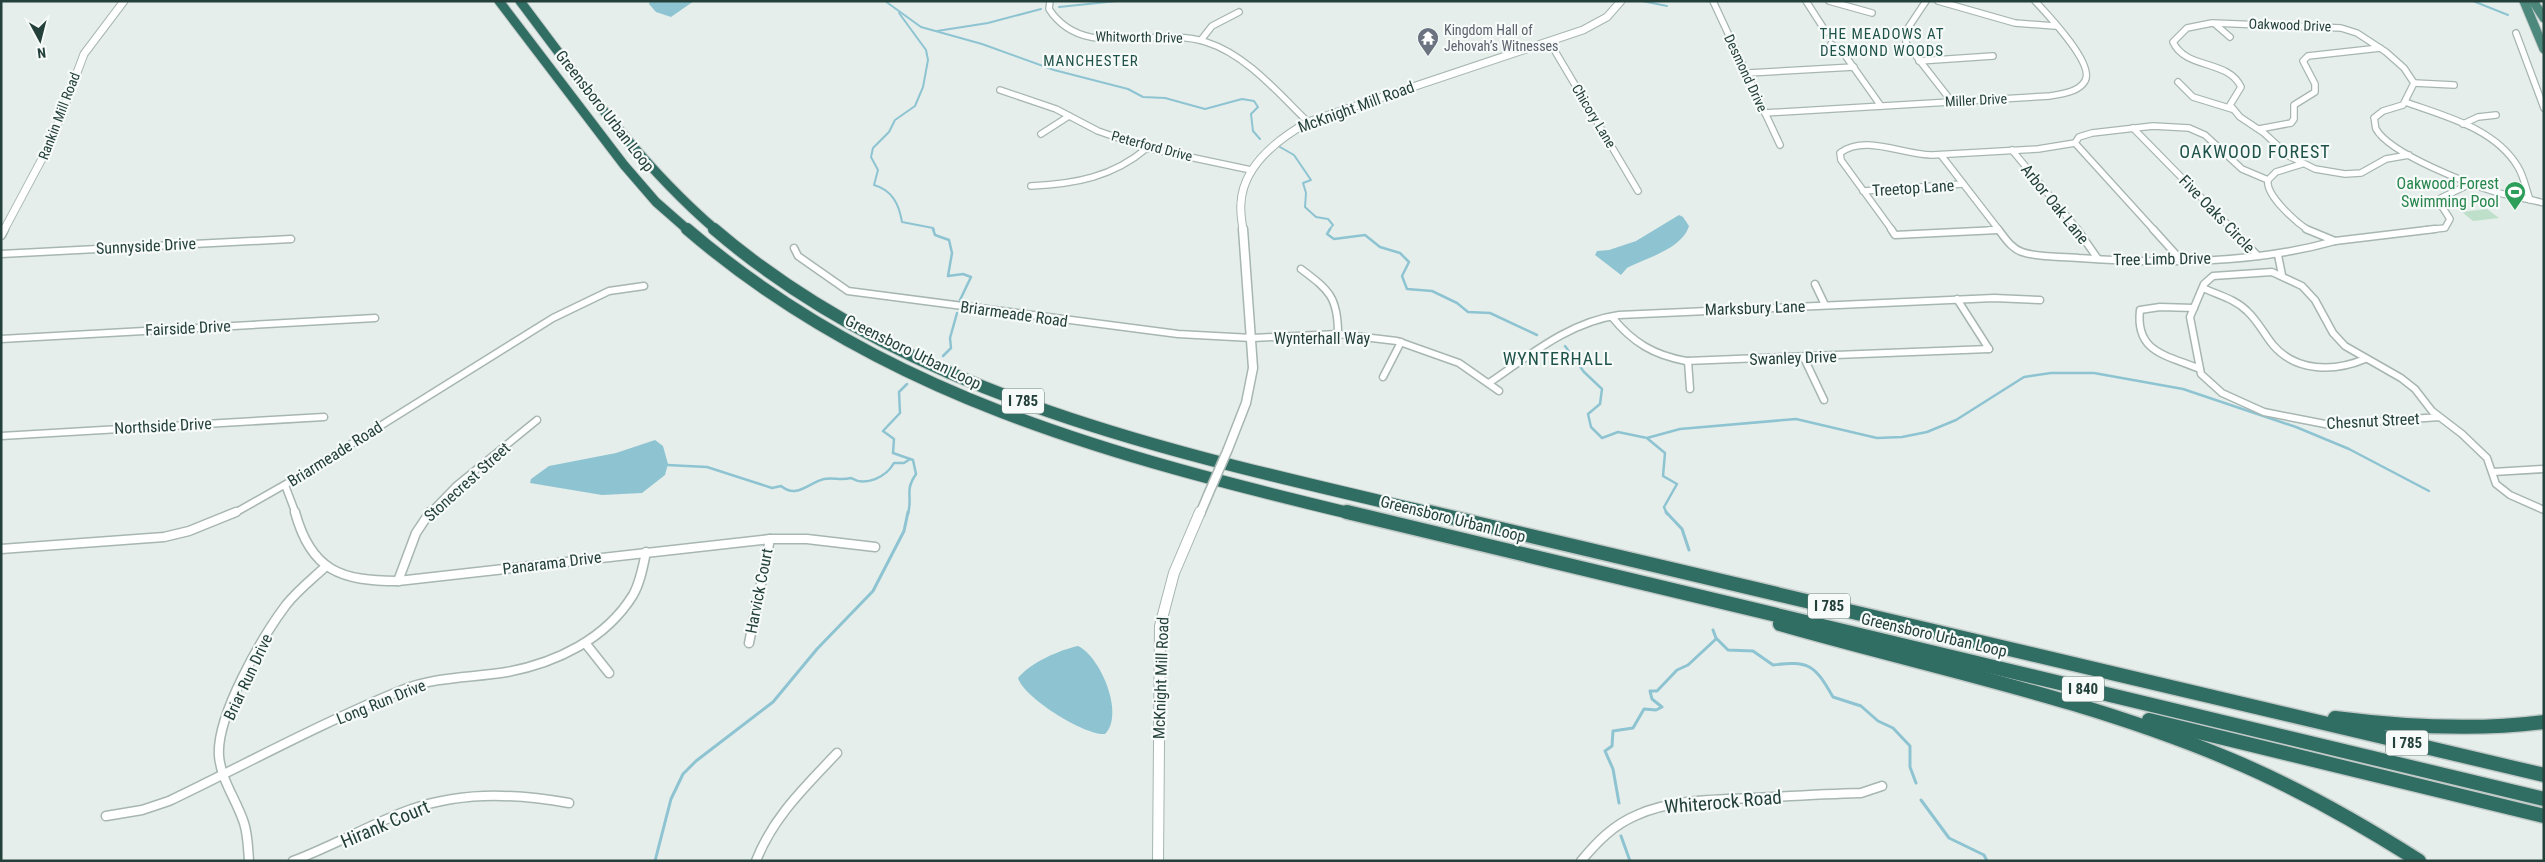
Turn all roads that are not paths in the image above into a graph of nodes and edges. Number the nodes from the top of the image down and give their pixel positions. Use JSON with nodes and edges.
{"nodes":[{"id":1,"x":124,"y":1,"type":"edge"},
{"id":2,"x":499,"y":1,"type":"edge"},
{"id":3,"x":520,"y":1,"type":"edge"},
{"id":4,"x":1050,"y":1,"type":"edge"},
{"id":5,"x":1621,"y":1,"type":"edge"},
{"id":6,"x":1713,"y":1,"type":"edge"},
{"id":7,"x":1806,"y":1,"type":"edge"},
{"id":8,"x":1829,"y":1,"type":"edge"},
{"id":9,"x":1926,"y":1,"type":"edge"},
{"id":10,"x":1938,"y":1,"type":"edge"},
{"id":11,"x":2035,"y":1,"type":"edge"},
{"id":12,"x":2524,"y":1,"type":"edge"},
{"id":13,"x":2533,"y":1,"type":"edge"},
{"id":14,"x":2539,"y":1,"type":"edge"},
{"id":15,"x":1239,"y":12,"type":"dead end"},
{"id":16,"x":2544,"y":12,"type":"edge"},
{"id":17,"x":1872,"y":13,"type":"dead end"},
{"id":18,"x":2544,"y":18,"type":"edge"},
{"id":19,"x":2215,"y":24,"type":"junction"},
{"id":20,"x":2055,"y":26,"type":"junction"},
{"id":21,"x":1826,"y":32,"type":"dead end"},
{"id":22,"x":2516,"y":32,"type":"dead end"},
{"id":23,"x":2230,"y":37,"type":"dead end"},
{"id":24,"x":1200,"y":40,"type":"junction"},
{"id":25,"x":1550,"y":41,"type":"junction"},
{"id":26,"x":1831,"y":44,"type":"dead end"},
{"id":27,"x":2380,"y":48,"type":"junction"},
{"id":28,"x":2543,"y":48,"type":"edge"},
{"id":29,"x":1993,"y":56,"type":"dead end"},
{"id":30,"x":1920,"y":61,"type":"junction"},
{"id":31,"x":1854,"y":67,"type":"junction"},
{"id":32,"x":1748,"y":73,"type":"junction"},
{"id":33,"x":2178,"y":82,"type":"dead end"},
{"id":34,"x":2414,"y":83,"type":"junction"},
{"id":35,"x":2454,"y":85,"type":"dead end"},
{"id":36,"x":2537,"y":89,"type":"junction"},
{"id":37,"x":1000,"y":90,"type":"dead end"},
{"id":38,"x":2544,"y":90,"type":"edge"},
{"id":39,"x":1952,"y":102,"type":"junction"},
{"id":40,"x":2404,"y":102,"type":"junction"},
{"id":41,"x":1881,"y":106,"type":"junction"},
{"id":42,"x":2544,"y":108,"type":"edge"},
{"id":43,"x":2232,"y":109,"type":"junction"},
{"id":44,"x":1765,"y":113,"type":"junction"},
{"id":45,"x":2496,"y":115,"type":"dead end"},
{"id":46,"x":1069,"y":116,"type":"junction"},
{"id":47,"x":1308,"y":122,"type":"junction"},
{"id":48,"x":2463,"y":124,"type":"junction"},
{"id":49,"x":2133,"y":128,"type":"junction"},
{"id":50,"x":2259,"y":129,"type":"junction"},
{"id":51,"x":1041,"y":134,"type":"dead end"},
{"id":52,"x":2075,"y":143,"type":"junction"},
{"id":53,"x":1780,"y":144,"type":"dead end"},
{"id":54,"x":1147,"y":148,"type":"junction"},
{"id":55,"x":2012,"y":150,"type":"junction"},
{"id":56,"x":1941,"y":155,"type":"junction"},
{"id":57,"x":2409,"y":155,"type":"junction"},
{"id":58,"x":2302,"y":164,"type":"junction"},
{"id":59,"x":1251,"y":170,"type":"junction"},
{"id":60,"x":2268,"y":180,"type":"junction"},
{"id":61,"x":2472,"y":183,"type":"junction"},
{"id":62,"x":1963,"y":184,"type":"junction"},
{"id":63,"x":1030,"y":186,"type":"dead end"},
{"id":64,"x":1638,"y":191,"type":"dead end"},
{"id":65,"x":1864,"y":191,"type":"junction"},
{"id":66,"x":2530,"y":200,"type":"junction"},
{"id":67,"x":2544,"y":203,"type":"edge"},
{"id":68,"x":1998,"y":230,"type":"junction"},
{"id":69,"x":1,"y":235,"type":"edge"},
{"id":70,"x":291,"y":239,"type":"dead end"},
{"id":71,"x":2335,"y":241,"type":"junction"},
{"id":72,"x":794,"y":248,"type":"dead end"},
{"id":73,"x":1,"y":254,"type":"edge"},
{"id":74,"x":2278,"y":255,"type":"junction"},
{"id":75,"x":2258,"y":256,"type":"junction"},
{"id":76,"x":2098,"y":259,"type":"junction"},
{"id":77,"x":2181,"y":260,"type":"junction"},
{"id":78,"x":1301,"y":269,"type":"dead end"},
{"id":79,"x":2282,"y":275,"type":"junction"},
{"id":80,"x":1815,"y":284,"type":"dead end"},
{"id":81,"x":644,"y":286,"type":"dead end"},
{"id":82,"x":2203,"y":288,"type":"junction"},
{"id":83,"x":1958,"y":299,"type":"junction"},
{"id":84,"x":2040,"y":300,"type":"dead end"},
{"id":85,"x":1826,"y":305,"type":"junction"},
{"id":86,"x":2194,"y":308,"type":"junction"},
{"id":87,"x":1612,"y":316,"type":"junction"},
{"id":88,"x":375,"y":318,"type":"dead end"},
{"id":89,"x":1338,"y":334,"type":"junction"},
{"id":90,"x":1252,"y":338,"type":"junction"},
{"id":91,"x":1,"y":339,"type":"edge"},
{"id":92,"x":1400,"y":342,"type":"junction"},
{"id":93,"x":1804,"y":358,"type":"junction"},
{"id":94,"x":2365,"y":358,"type":"junction"},
{"id":95,"x":1688,"y":361,"type":"junction"},
{"id":96,"x":2200,"y":369,"type":"junction"},
{"id":97,"x":1383,"y":377,"type":"dead end"},
{"id":98,"x":1489,"y":383,"type":"junction"},
{"id":99,"x":1690,"y":389,"type":"dead end"},
{"id":100,"x":1499,"y":391,"type":"dead end"},
{"id":101,"x":1824,"y":400,"type":"dead end"},
{"id":102,"x":324,"y":417,"type":"dead end"},
{"id":103,"x":2440,"y":417,"type":"junction"},
{"id":104,"x":537,"y":420,"type":"dead end"},
{"id":105,"x":1,"y":436,"type":"edge"},
{"id":106,"x":2544,"y":469,"type":"edge"},
{"id":107,"x":2493,"y":472,"type":"junction"},
{"id":108,"x":285,"y":485,"type":"junction"},
{"id":109,"x":2544,"y":510,"type":"edge"},
{"id":110,"x":770,"y":539,"type":"junction"},
{"id":111,"x":875,"y":546,"type":"dead end"},
{"id":112,"x":1,"y":549,"type":"edge"},
{"id":113,"x":646,"y":552,"type":"junction"},
{"id":114,"x":324,"y":568,"type":"junction"},
{"id":115,"x":1622,"y":578,"type":"junction"},
{"id":116,"x":398,"y":581,"type":"junction"},
{"id":117,"x":586,"y":644,"type":"junction"},
{"id":118,"x":749,"y":644,"type":"dead end"},
{"id":119,"x":609,"y":673,"type":"dead end"},
{"id":120,"x":1976,"y":679,"type":"junction"},
{"id":121,"x":2270,"y":710,"type":"junction"},
{"id":122,"x":2544,"y":722,"type":"edge"},
{"id":123,"x":837,"y":753,"type":"dead end"},
{"id":124,"x":2544,"y":775,"type":"edge"},
{"id":125,"x":223,"y":776,"type":"junction"},
{"id":126,"x":1882,"y":786,"type":"dead end"},
{"id":127,"x":2544,"y":799,"type":"edge"},
{"id":128,"x":569,"y":803,"type":"dead end"},
{"id":129,"x":106,"y":816,"type":"dead end"},
{"id":130,"x":2544,"y":816,"type":"edge"},
{"id":131,"x":249,"y":861,"type":"edge"},
{"id":132,"x":293,"y":861,"type":"edge"},
{"id":133,"x":756,"y":861,"type":"edge"},
{"id":134,"x":1158,"y":861,"type":"edge"},
{"id":135,"x":1582,"y":861,"type":"edge"},
{"id":136,"x":2419,"y":861,"type":"edge"}],
"edges":[{"from":1,"to":69,"type":"street","name":"Rankin Mill Road"},
{"from":2,"to":115,"type":"highway","name":"Greensboro Urban Loop","number":"I 785"},
{"from":3,"to":121,"type":"highway","name":"Greensboro Urban Loop","number":"I 785"},
{"from":4,"to":24,"type":"street","name":"Whitworth Drive"},
{"from":5,"to":25,"type":"street","name":"McKnight Mill Road"},
{"from":6,"to":32,"type":"street","name":"Desmond Drive"},
{"from":7,"to":21,"type":"street"},
{"from":8,"to":17,"type":"street"},
{"from":9,"to":30,"type":"street"},
{"from":10,"to":20,"type":"street"},
{"from":11,"to":20,"type":"street","name":"Miller Drive"},
{"from":12,"to":28,"type":"highway"},
{"from":13,"to":18,"type":"highway"},
{"from":14,"to":16,"type":"highway"},
{"from":15,"to":24,"type":"street"},
{"from":19,"to":23,"type":"street"},
{"from":19,"to":27,"type":"street","name":"Oakwood Drive"},
{"from":19,"to":43,"type":"street","name":"Oakwood Drive"},
{"from":20,"to":39,"type":"street","name":"Miller Drive"},
{"from":22,"to":36,"type":"street"},
{"from":24,"to":47,"type":"street","name":"Whitworth Drive"},
{"from":25,"to":47,"type":"street","name":"McKnight Mill Road"},
{"from":25,"to":64,"type":"street","name":"Chicory Lane"},
{"from":26,"to":31,"type":"street"},
{"from":27,"to":34,"type":"street","name":"Oakwood Drive"},
{"from":27,"to":50,"type":"street"},
{"from":29,"to":30,"type":"street"},
{"from":30,"to":39,"type":"street"},
{"from":31,"to":32,"type":"street"},
{"from":31,"to":41,"type":"street"},
{"from":32,"to":44,"type":"street","name":"Desmond Drive"},
{"from":33,"to":43,"type":"street"},
{"from":34,"to":35,"type":"street"},
{"from":34,"to":40,"type":"street"},
{"from":36,"to":38,"type":"street"},
{"from":36,"to":42,"type":"street"},
{"from":37,"to":46,"type":"street","name":"Peterford Drive"},
{"from":39,"to":41,"type":"street","name":"Miller Drive"},
{"from":40,"to":48,"type":"street"},
{"from":40,"to":57,"type":"street"},
{"from":41,"to":44,"type":"street","name":"Miller Drive"},
{"from":43,"to":50,"type":"street"},
{"from":44,"to":53,"type":"street","name":"Desmond Drive"},
{"from":45,"to":48,"type":"street"},
{"from":46,"to":51,"type":"street"},
{"from":46,"to":54,"type":"street","name":"Peterford Drive"},
{"from":47,"to":59,"type":"street","name":"McKnight Mill Road"},
{"from":48,"to":66,"type":"street"},
{"from":49,"to":52,"type":"street"},
{"from":49,"to":60,"type":"street"},
{"from":49,"to":75,"type":"street","name":"Five Oaks Circle"},
{"from":50,"to":58,"type":"street"},
{"from":52,"to":55,"type":"street"},
{"from":52,"to":77,"type":"street"},
{"from":54,"to":59,"type":"street","name":"Peterford Drive"},
{"from":54,"to":63,"type":"street"},
{"from":55,"to":56,"type":"street"},
{"from":55,"to":76,"type":"street","name":"Arbor Oak Lane"},
{"from":56,"to":62,"type":"street","name":"Tree Limb Drive"},
{"from":56,"to":65,"type":"street"},
{"from":57,"to":58,"type":"street"},
{"from":57,"to":61,"type":"street"},
{"from":58,"to":60,"type":"street"},
{"from":59,"to":90,"type":"street","name":"McKnight Mill Road"},
{"from":60,"to":71,"type":"street"},
{"from":61,"to":66,"type":"street"},
{"from":61,"to":71,"type":"street","name":"Tree Limb Drive"},
{"from":62,"to":65,"type":"street","name":"Treetop Lane"},
{"from":62,"to":68,"type":"street","name":"Tree Limb Drive"},
{"from":65,"to":68,"type":"street"},
{"from":66,"to":67,"type":"street"},
{"from":68,"to":76,"type":"street","name":"Tree Limb Drive"},
{"from":70,"to":73,"type":"street","name":"Sunnyside Drive"},
{"from":71,"to":74,"type":"street","name":"Tree Limb Drive"},
{"from":72,"to":90,"type":"street","name":"Briarmeade Road"},
{"from":74,"to":75,"type":"street","name":"Tree Limb Drive"},
{"from":74,"to":79,"type":"street"},
{"from":75,"to":77,"type":"street","name":"Tree Limb Drive"},
{"from":76,"to":77,"type":"street","name":"Tree Limb Drive"},
{"from":78,"to":89,"type":"street"},
{"from":79,"to":82,"type":"street","name":"Chesnut Street"},
{"from":79,"to":94,"type":"street","name":"Chesnut Street"},
{"from":80,"to":85,"type":"street"},
{"from":81,"to":108,"type":"street","name":"Briarmeade Road"},
{"from":82,"to":86,"type":"street","name":"Chesnut Street"},
{"from":82,"to":94,"type":"street"},
{"from":83,"to":84,"type":"street","name":"Marksbury Lane"},
{"from":83,"to":85,"type":"street","name":"Marksbury Lane"},
{"from":83,"to":93,"type":"street","name":"Swanley Drive"},
{"from":85,"to":87,"type":"street","name":"Marksbury Lane"},
{"from":86,"to":96,"type":"street","name":"Chesnut Street"},
{"from":86,"to":96,"type":"street"},
{"from":87,"to":95,"type":"street","name":"Swanley Drive"},
{"from":87,"to":98,"type":"street","name":"Marksbury Lane"},
{"from":88,"to":91,"type":"street","name":"Fairside Drive"},
{"from":89,"to":90,"type":"street","name":"Wynterhall Way"},
{"from":89,"to":92,"type":"street","name":"Wynterhall Way"},
{"from":90,"to":134,"type":"street","name":"McKnight Mill Road","bridge":true},
{"from":92,"to":97,"type":"street"},
{"from":92,"to":98,"type":"street","name":"Wynterhall Way"},
{"from":93,"to":95,"type":"street","name":"Swanley Drive"},
{"from":93,"to":101,"type":"street"},
{"from":94,"to":103,"type":"street","name":"Chesnut Street"},
{"from":95,"to":99,"type":"street"},
{"from":96,"to":103,"type":"street","name":"Chesnut Street"},
{"from":98,"to":100,"type":"street","name":"Wynterhall Way"},
{"from":102,"to":105,"type":"street","name":"Northside Drive"},
{"from":103,"to":107,"type":"street","name":"Chesnut Street"},
{"from":104,"to":116,"type":"street","name":"Stonecrest Street"},
{"from":106,"to":107,"type":"street"},
{"from":107,"to":109,"type":"street","name":"Chesnut Street"},
{"from":108,"to":112,"type":"street","name":"Briarmeade Road"},
{"from":108,"to":114,"type":"street","name":"Panarama Drive"},
{"from":110,"to":111,"type":"street","name":"Panarama Drive"},
{"from":110,"to":113,"type":"street","name":"Panarama Drive"},
{"from":110,"to":118,"type":"street","name":"Harvick Court"},
{"from":113,"to":116,"type":"street","name":"Panarama Drive"},
{"from":113,"to":117,"type":"street","name":"Long Run Drive"},
{"from":114,"to":116,"type":"street","name":"Panarama Drive"},
{"from":114,"to":125,"type":"street","name":"Briar Run Drive"},
{"from":115,"to":120,"type":"highway"},
{"from":115,"to":127,"type":"highway","name":"Greensboro Urban Loop","number":"I 840"},
{"from":117,"to":119,"type":"street"},
{"from":117,"to":125,"type":"street","name":"Long Run Drive"},
{"from":120,"to":130,"type":"highway"},
{"from":120,"to":136,"type":"highway"},
{"from":121,"to":122,"type":"highway"},
{"from":121,"to":124,"type":"highway","name":"Greensboro Urban Loop","number":"I 785"},
{"from":123,"to":133,"type":"street"},
{"from":125,"to":129,"type":"street","name":"Long Run Drive"},
{"from":125,"to":131,"type":"street","name":"Briar Run Drive"},
{"from":126,"to":135,"type":"street","name":"Whiterock Road"},
{"from":128,"to":132,"type":"street","name":"Hirank Court"}]}
